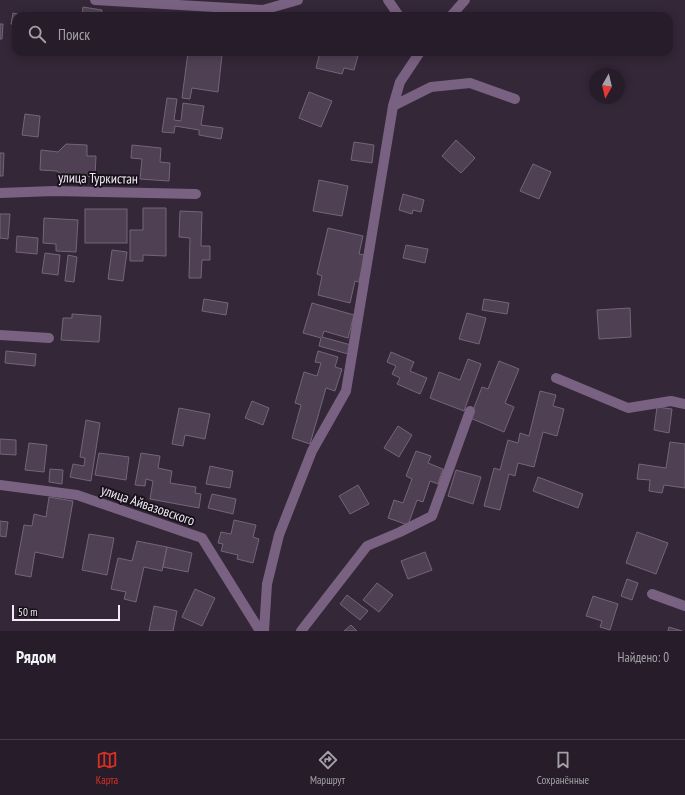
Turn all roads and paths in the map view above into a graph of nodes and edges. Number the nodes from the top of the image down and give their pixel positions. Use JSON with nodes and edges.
{"nodes":[{"id":1,"x":95,"y":0,"type":"edge"},
{"id":2,"x":298,"y":0,"type":"edge"},
{"id":3,"x":388,"y":0,"type":"edge"},
{"id":4,"x":465,"y":0,"type":"edge"},
{"id":5,"x":396,"y":12,"type":"edge"},
{"id":6,"x":454,"y":12,"type":"edge"},
{"id":7,"x":417,"y":56,"type":"edge"},
{"id":8,"x":515,"y":99,"type":"dead end"},
{"id":9,"x":393,"y":106,"type":"junction"},
{"id":10,"x":0,"y":193,"type":"edge"},
{"id":11,"x":196,"y":194,"type":"dead end"},
{"id":12,"x":0,"y":335,"type":"edge"},
{"id":13,"x":49,"y":338,"type":"dead end"},
{"id":14,"x":556,"y":378,"type":"dead end"},
{"id":15,"x":685,"y":404,"type":"edge"},
{"id":16,"x":470,"y":411,"type":"dead end"},
{"id":17,"x":0,"y":485,"type":"edge"},
{"id":18,"x":652,"y":594,"type":"dead end"},
{"id":19,"x":685,"y":606,"type":"edge"},
{"id":20,"x":260,"y":631,"type":"edge"},
{"id":21,"x":264,"y":631,"type":"edge"},
{"id":22,"x":301,"y":631,"type":"edge"}],
"edges":[{"from":1,"to":2,"type":"street"},
{"from":3,"to":5,"type":"street"},
{"from":4,"to":6,"type":"street"},
{"from":7,"to":9,"type":"street"},
{"from":8,"to":9,"type":"street"},
{"from":9,"to":21,"type":"street"},
{"from":10,"to":11,"type":"street","name":"улица Туркистан"},
{"from":12,"to":13,"type":"street"},
{"from":14,"to":15,"type":"street"},
{"from":16,"to":22,"type":"street"},
{"from":17,"to":20,"type":"street","name":"улица Айвазовского"},
{"from":18,"to":19,"type":"street"}]}
